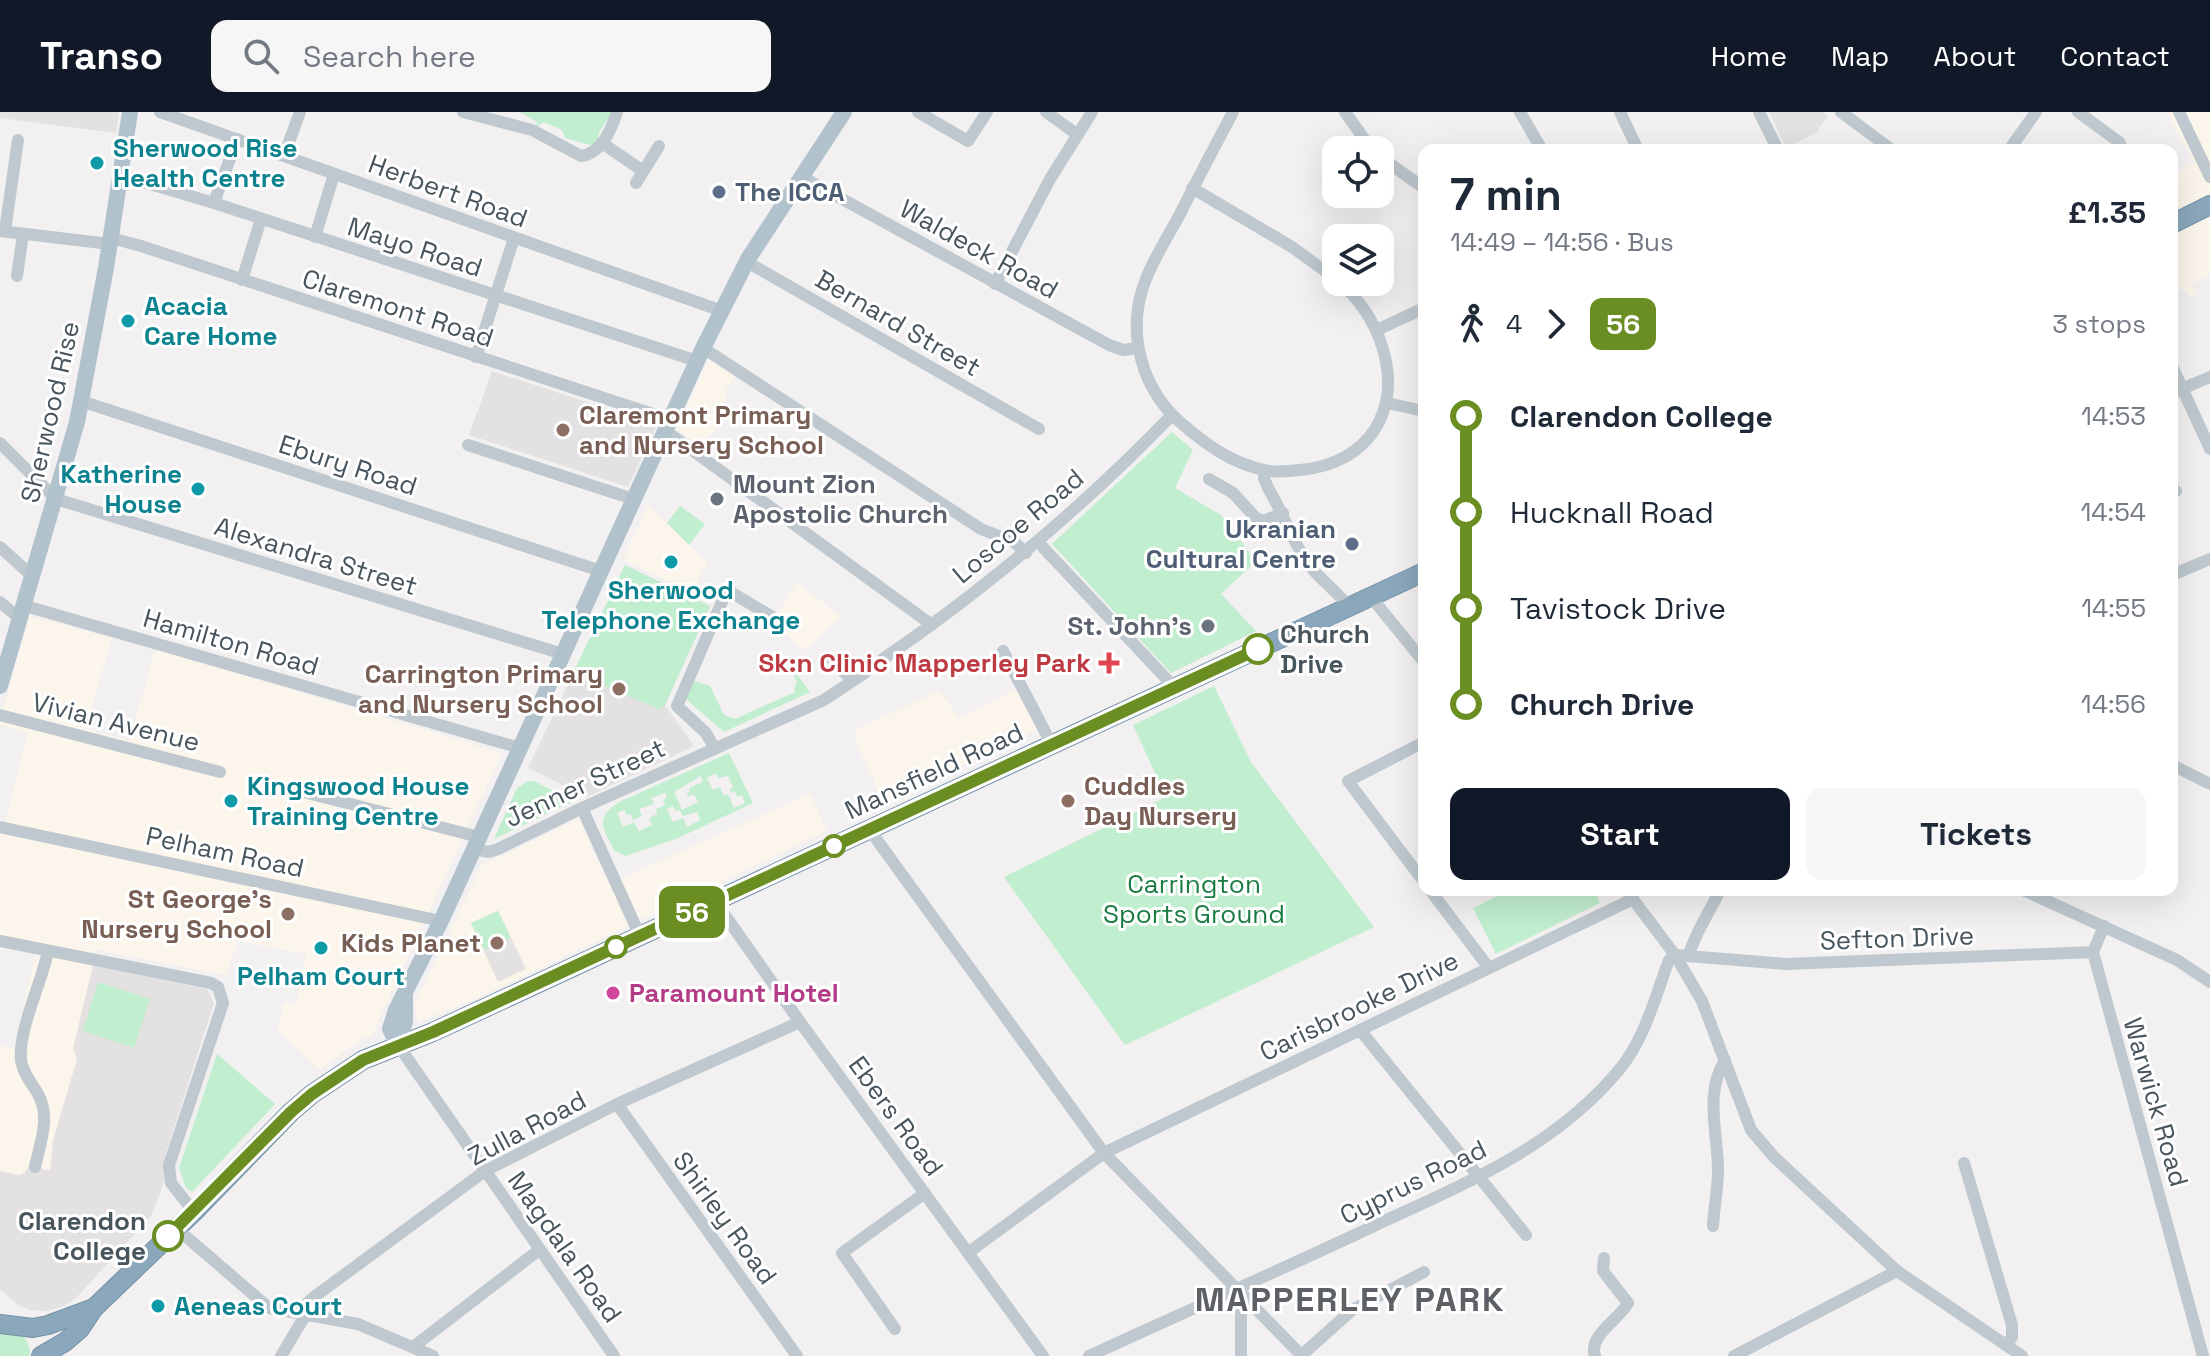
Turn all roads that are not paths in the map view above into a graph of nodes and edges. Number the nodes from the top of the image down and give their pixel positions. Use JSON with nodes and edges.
{"nodes":[{"id":1,"x":130,"y":112,"type":"edge"},
{"id":2,"x":160,"y":112,"type":"edge"},
{"id":3,"x":300,"y":112,"type":"edge"},
{"id":4,"x":463,"y":112,"type":"edge"},
{"id":5,"x":617,"y":112,"type":"edge"},
{"id":6,"x":844,"y":112,"type":"edge"},
{"id":7,"x":918,"y":112,"type":"edge"},
{"id":8,"x":987,"y":112,"type":"edge"},
{"id":9,"x":1046,"y":112,"type":"edge"},
{"id":10,"x":1092,"y":112,"type":"edge"},
{"id":11,"x":1233,"y":112,"type":"edge"},
{"id":12,"x":1345,"y":112,"type":"edge"},
{"id":13,"x":1520,"y":112,"type":"edge"},
{"id":14,"x":1620,"y":112,"type":"edge"},
{"id":15,"x":1759,"y":112,"type":"edge"},
{"id":16,"x":1841,"y":112,"type":"edge"},
{"id":17,"x":2036,"y":112,"type":"edge"},
{"id":18,"x":2078,"y":112,"type":"edge"},
{"id":19,"x":2179,"y":112,"type":"edge"},
{"id":20,"x":510,"y":117,"type":"edge"},
{"id":21,"x":1078,"y":135,"type":"junction"},
{"id":22,"x":1362,"y":136,"type":"edge"},
{"id":23,"x":237,"y":139,"type":"junction"},
{"id":24,"x":18,"y":140,"type":"dead end"},
{"id":25,"x":602,"y":143,"type":"junction"},
{"id":26,"x":1539,"y":144,"type":"edge"},
{"id":27,"x":1635,"y":144,"type":"edge"},
{"id":28,"x":1775,"y":144,"type":"edge"},
{"id":29,"x":1884,"y":144,"type":"edge"},
{"id":30,"x":2013,"y":144,"type":"edge"},
{"id":31,"x":2120,"y":144,"type":"edge"},
{"id":32,"x":659,"y":146,"type":"dead end"},
{"id":33,"x":284,"y":156,"type":"junction"},
{"id":34,"x":1394,"y":167,"type":"edge"},
{"id":35,"x":643,"y":171,"type":"junction"},
{"id":36,"x":334,"y":174,"type":"junction"},
{"id":37,"x":120,"y":175,"type":"junction"},
{"id":38,"x":802,"y":177,"type":"junction"},
{"id":39,"x":2210,"y":177,"type":"edge"},
{"id":40,"x":636,"y":183,"type":"dead end"},
{"id":41,"x":1418,"y":184,"type":"edge"},
{"id":42,"x":1192,"y":188,"type":"junction"},
{"id":43,"x":214,"y":203,"type":"junction"},
{"id":44,"x":2210,"y":205,"type":"edge"},
{"id":45,"x":261,"y":219,"type":"junction"},
{"id":46,"x":2178,"y":221,"type":"edge"},
{"id":47,"x":2,"y":231,"type":"edge"},
{"id":48,"x":23,"y":234,"type":"junction"},
{"id":49,"x":315,"y":237,"type":"junction"},
{"id":50,"x":514,"y":238,"type":"junction"},
{"id":51,"x":110,"y":241,"type":"junction"},
{"id":52,"x":747,"y":262,"type":"junction"},
{"id":53,"x":1322,"y":269,"type":"edge"},
{"id":54,"x":17,"y":276,"type":"dead end"},
{"id":55,"x":242,"y":280,"type":"junction"},
{"id":56,"x":995,"y":284,"type":"junction"},
{"id":57,"x":496,"y":296,"type":"junction"},
{"id":58,"x":1354,"y":296,"type":"edge"},
{"id":59,"x":722,"y":311,"type":"junction"},
{"id":60,"x":1418,"y":311,"type":"edge"},
{"id":61,"x":1377,"y":330,"type":"junction"},
{"id":62,"x":1137,"y":348,"type":"junction"},
{"id":63,"x":700,"y":354,"type":"junction"},
{"id":64,"x":476,"y":357,"type":"junction"},
{"id":65,"x":2210,"y":377,"type":"edge"},
{"id":66,"x":2178,"y":391,"type":"edge"},
{"id":67,"x":2178,"y":393,"type":"edge"},
{"id":68,"x":81,"y":401,"type":"junction"},
{"id":69,"x":1387,"y":403,"type":"junction"},
{"id":70,"x":1418,"y":410,"type":"edge"},
{"id":71,"x":1172,"y":415,"type":"junction"},
{"id":72,"x":669,"y":426,"type":"junction"},
{"id":73,"x":1021,"y":435,"type":"dead end"},
{"id":74,"x":0,"y":443,"type":"edge"},
{"id":75,"x":468,"y":445,"type":"dead end"},
{"id":76,"x":2210,"y":449,"type":"edge"},
{"id":77,"x":1265,"y":471,"type":"junction"},
{"id":78,"x":1209,"y":479,"type":"dead end"},
{"id":79,"x":56,"y":499,"type":"junction"},
{"id":80,"x":633,"y":499,"type":"junction"},
{"id":81,"x":1283,"y":513,"type":"junction"},
{"id":82,"x":1038,"y":542,"type":"junction"},
{"id":83,"x":0,"y":547,"type":"edge"},
{"id":84,"x":1026,"y":553,"type":"junction"},
{"id":85,"x":2210,"y":559,"type":"edge"},
{"id":86,"x":601,"y":571,"type":"junction"},
{"id":87,"x":2178,"y":572,"type":"edge"},
{"id":88,"x":31,"y":575,"type":"junction"},
{"id":89,"x":1418,"y":575,"type":"edge"},
{"id":90,"x":1371,"y":597,"type":"junction"},
{"id":91,"x":0,"y":602,"type":"edge"},
{"id":92,"x":1349,"y":607,"type":"junction"},
{"id":93,"x":21,"y":612,"type":"junction"},
{"id":94,"x":771,"y":616,"type":"dead end"},
{"id":95,"x":932,"y":625,"type":"junction"},
{"id":96,"x":1003,"y":651,"type":"dead end"},
{"id":97,"x":563,"y":654,"type":"junction"},
{"id":98,"x":1418,"y":655,"type":"edge"},
{"id":99,"x":883,"y":659,"type":"dead end"},
{"id":100,"x":833,"y":661,"type":"dead end"},
{"id":101,"x":866,"y":672,"type":"dead end"},
{"id":102,"x":852,"y":680,"type":"junction"},
{"id":103,"x":0,"y":686,"type":"edge"},
{"id":104,"x":1175,"y":688,"type":"junction"},
{"id":105,"x":0,"y":715,"type":"edge"},
{"id":106,"x":1052,"y":745,"type":"junction"},
{"id":107,"x":1418,"y":745,"type":"edge"},
{"id":108,"x":520,"y":748,"type":"junction"},
{"id":109,"x":715,"y":749,"type":"junction"},
{"id":110,"x":2178,"y":768,"type":"edge"},
{"id":111,"x":220,"y":772,"type":"dead end"},
{"id":112,"x":2210,"y":784,"type":"edge"},
{"id":113,"x":300,"y":791,"type":"dead end"},
{"id":114,"x":582,"y":808,"type":"junction"},
{"id":115,"x":0,"y":827,"type":"edge"},
{"id":116,"x":869,"y":829,"type":"junction"},
{"id":117,"x":476,"y":843,"type":"junction"},
{"id":118,"x":1418,"y":874,"type":"edge"},
{"id":119,"x":1435,"y":896,"type":"edge"},
{"id":120,"x":1626,"y":896,"type":"edge"},
{"id":121,"x":1631,"y":896,"type":"edge"},
{"id":122,"x":1717,"y":896,"type":"edge"},
{"id":123,"x":2036,"y":896,"type":"edge"},
{"id":124,"x":715,"y":901,"type":"junction"},
{"id":125,"x":441,"y":921,"type":"junction"},
{"id":126,"x":2104,"y":926,"type":"junction"},
{"id":127,"x":640,"y":936,"type":"junction"},
{"id":128,"x":0,"y":941,"type":"edge"},
{"id":129,"x":48,"y":951,"type":"junction"},
{"id":130,"x":2093,"y":952,"type":"junction"},
{"id":131,"x":1675,"y":955,"type":"junction"},
{"id":132,"x":1689,"y":955,"type":"junction"},
{"id":133,"x":1489,"y":968,"type":"junction"},
{"id":134,"x":2210,"y":982,"type":"edge"},
{"id":135,"x":800,"y":1022,"type":"junction"},
{"id":136,"x":1360,"y":1030,"type":"junction"},
{"id":137,"x":394,"y":1037,"type":"junction"},
{"id":138,"x":1725,"y":1060,"type":"junction"},
{"id":139,"x":617,"y":1104,"type":"junction"},
{"id":140,"x":1104,"y":1153,"type":"junction"},
{"id":141,"x":1964,"y":1163,"type":"dead end"},
{"id":142,"x":35,"y":1167,"type":"dead end"},
{"id":143,"x":485,"y":1171,"type":"junction"},
{"id":144,"x":1479,"y":1177,"type":"junction"},
{"id":145,"x":925,"y":1193,"type":"junction"},
{"id":146,"x":194,"y":1212,"type":"junction"},
{"id":147,"x":1713,"y":1226,"type":"dead end"},
{"id":148,"x":176,"y":1228,"type":"junction"},
{"id":149,"x":1526,"y":1235,"type":"dead end"},
{"id":150,"x":539,"y":1250,"type":"junction"},
{"id":151,"x":969,"y":1252,"type":"junction"},
{"id":152,"x":1604,"y":1258,"type":"dead end"},
{"id":153,"x":1897,"y":1271,"type":"junction"},
{"id":154,"x":1424,"y":1272,"type":"dead end"},
{"id":155,"x":1243,"y":1293,"type":"junction"},
{"id":156,"x":94,"y":1308,"type":"junction"},
{"id":157,"x":303,"y":1314,"type":"junction"},
{"id":158,"x":8,"y":1322,"type":"edge"},
{"id":159,"x":895,"y":1329,"type":"dead end"},
{"id":160,"x":408,"y":1345,"type":"junction"},
{"id":161,"x":2007,"y":1345,"type":"junction"},
{"id":162,"x":39,"y":1356,"type":"edge"},
{"id":163,"x":281,"y":1356,"type":"edge"},
{"id":164,"x":395,"y":1356,"type":"edge"},
{"id":165,"x":433,"y":1356,"type":"edge"},
{"id":166,"x":614,"y":1356,"type":"edge"},
{"id":167,"x":797,"y":1356,"type":"edge"},
{"id":168,"x":1043,"y":1356,"type":"edge"},
{"id":169,"x":1089,"y":1356,"type":"edge"},
{"id":170,"x":1241,"y":1356,"type":"edge"},
{"id":171,"x":1302,"y":1356,"type":"edge"},
{"id":172,"x":1595,"y":1356,"type":"edge"},
{"id":173,"x":1734,"y":1356,"type":"edge"},
{"id":174,"x":2022,"y":1356,"type":"edge"},
{"id":175,"x":2203,"y":1356,"type":"edge"}],
"edges":[{"from":1,"to":37,"type":"main road","name":"Sherwood Rise"},
{"from":2,"to":23,"type":"street","name":"Herbert Road"},
{"from":3,"to":33,"type":"street"},
{"from":4,"to":20,"type":"street"},
{"from":5,"to":25,"type":"street"},
{"from":6,"to":38,"type":"main road"},
{"from":7,"to":8,"type":"street"},
{"from":9,"to":21,"type":"street"},
{"from":10,"to":21,"type":"street"},
{"from":11,"to":42,"type":"street"},
{"from":12,"to":22,"type":"street"},
{"from":13,"to":26,"type":"street"},
{"from":14,"to":27,"type":"street"},
{"from":15,"to":28,"type":"street"},
{"from":16,"to":29,"type":"street"},
{"from":17,"to":30,"type":"street"},
{"from":18,"to":31,"type":"street"},
{"from":19,"to":39,"type":"street"},
{"from":20,"to":25,"type":"street"},
{"from":21,"to":56,"type":"street"},
{"from":23,"to":33,"type":"street","name":"Herbert Road"},
{"from":23,"to":43,"type":"street"},
{"from":24,"to":47,"type":"street"},
{"from":25,"to":35,"type":"street"},
{"from":32,"to":35,"type":"street"},
{"from":33,"to":36,"type":"street","name":"Herbert Road"},
{"from":34,"to":41,"type":"street"},
{"from":35,"to":40,"type":"street"},
{"from":36,"to":49,"type":"street"},
{"from":36,"to":50,"type":"street","name":"Herbert Road"},
{"from":37,"to":43,"type":"street","name":"Mayo Road"},
{"from":37,"to":51,"type":"main road","name":"Sherwood Rise"},
{"from":38,"to":52,"type":"main road"},
{"from":38,"to":56,"type":"street","name":"Waldeck Road"},
{"from":42,"to":53,"type":"street"},
{"from":42,"to":62,"type":"street"},
{"from":43,"to":45,"type":"street","name":"Mayo Road"},
{"from":44,"to":46,"type":"highway"},
{"from":45,"to":49,"type":"street","name":"Mayo Road"},
{"from":45,"to":55,"type":"street"},
{"from":47,"to":48,"type":"street","name":"Claremont Road"},
{"from":48,"to":51,"type":"street","name":"Claremont Road"},
{"from":48,"to":54,"type":"street"},
{"from":49,"to":57,"type":"street","name":"Mayo Road"},
{"from":50,"to":57,"type":"street"},
{"from":50,"to":59,"type":"street","name":"Herbert Road"},
{"from":51,"to":55,"type":"street","name":"Claremont Road"},
{"from":51,"to":68,"type":"main road","name":"Sherwood Rise"},
{"from":52,"to":59,"type":"main road"},
{"from":52,"to":73,"type":"street","name":"Bernard Street"},
{"from":55,"to":64,"type":"street","name":"Claremont Road"},
{"from":56,"to":62,"type":"street","name":"Waldeck Road"},
{"from":57,"to":63,"type":"street","name":"Mayo Road"},
{"from":57,"to":64,"type":"street"},
{"from":58,"to":61,"type":"street"},
{"from":59,"to":63,"type":"main road"},
{"from":60,"to":61,"type":"street"},
{"from":61,"to":69,"type":"street"},
{"from":62,"to":71,"type":"street"},
{"from":63,"to":72,"type":"main road"},
{"from":63,"to":84,"type":"street"},
{"from":64,"to":72,"type":"street","name":"Claremont Road"},
{"from":65,"to":66,"type":"street"},
{"from":67,"to":76,"type":"street"},
{"from":68,"to":79,"type":"main road","name":"Sherwood Rise"},
{"from":68,"to":86,"type":"street","name":"Ebury Road"},
{"from":69,"to":70,"type":"street"},
{"from":69,"to":77,"type":"street"},
{"from":71,"to":77,"type":"street"},
{"from":71,"to":82,"type":"street","name":"Loscoe Road"},
{"from":72,"to":80,"type":"main road"},
{"from":72,"to":95,"type":"street","name":"Claremont Road"},
{"from":74,"to":79,"type":"street"},
{"from":75,"to":80,"type":"street"},
{"from":77,"to":81,"type":"street"},
{"from":78,"to":81,"type":"street"},
{"from":79,"to":88,"type":"main road","name":"Sherwood Rise"},
{"from":79,"to":97,"type":"street","name":"Alexandra Street"},
{"from":80,"to":86,"type":"main road"},
{"from":81,"to":92,"type":"street"},
{"from":82,"to":84,"type":"street","name":"Loscoe Road"},
{"from":82,"to":104,"type":"street"},
{"from":83,"to":88,"type":"street"},
{"from":84,"to":95,"type":"street","name":"Loscoe Road"},
{"from":85,"to":87,"type":"street"},
{"from":86,"to":97,"type":"main road"},
{"from":88,"to":93,"type":"main road","name":"Sherwood Rise"},
{"from":89,"to":90,"type":"highway","name":"Mansfield Road"},
{"from":90,"to":92,"type":"highway","name":"Mansfield Road"},
{"from":90,"to":98,"type":"street"},
{"from":91,"to":93,"type":"street"},
{"from":92,"to":104,"type":"highway","name":"Mansfield Road"},
{"from":93,"to":103,"type":"main road","name":"Sherwood Rise"},
{"from":93,"to":108,"type":"street","name":"Hamilton Road"},
{"from":94,"to":109,"type":"street"},
{"from":95,"to":99,"type":"street","name":"Loscoe Road"},
{"from":96,"to":106,"type":"street"},
{"from":97,"to":108,"type":"main road"},
{"from":100,"to":102,"type":"street"},
{"from":101,"to":102,"type":"street"},
{"from":102,"to":109,"type":"street","name":"Jenner Street"},
{"from":104,"to":106,"type":"highway","name":"Mansfield Road"},
{"from":105,"to":111,"type":"street","name":"Vivian Avenue"},
{"from":106,"to":116,"type":"highway","name":"Mansfield Road"},
{"from":107,"to":118,"type":"street"},
{"from":108,"to":117,"type":"main road"},
{"from":109,"to":114,"type":"street","name":"Jenner Street"},
{"from":110,"to":112,"type":"street"},
{"from":113,"to":117,"type":"street"},
{"from":114,"to":117,"type":"street","name":"Jenner Street"},
{"from":114,"to":127,"type":"street"},
{"from":115,"to":125,"type":"street","name":"Pelham Road"},
{"from":116,"to":124,"type":"highway","name":"Mansfield Road"},
{"from":116,"to":140,"type":"street"},
{"from":117,"to":125,"type":"main road"},
{"from":119,"to":133,"type":"street"},
{"from":120,"to":133,"type":"street","name":"Carisbrooke Drive"},
{"from":121,"to":131,"type":"street"},
{"from":122,"to":132,"type":"street"},
{"from":123,"to":126,"type":"street"},
{"from":124,"to":127,"type":"highway","name":"Mansfield Road"},
{"from":124,"to":135,"type":"street","name":"Ebers Road"},
{"from":125,"to":137,"type":"main road"},
{"from":126,"to":130,"type":"street"},
{"from":126,"to":134,"type":"street"},
{"from":127,"to":137,"type":"highway","name":"Mansfield Road"},
{"from":128,"to":129,"type":"street"},
{"from":129,"to":142,"type":"street"},
{"from":129,"to":146,"type":"street"},
{"from":130,"to":132,"type":"street","name":"Sefton Drive"},
{"from":130,"to":175,"type":"street","name":"Warwick Road"},
{"from":131,"to":132,"type":"street","name":"Sefton Drive"},
{"from":131,"to":138,"type":"street"},
{"from":131,"to":144,"type":"street","name":"Cyprus Road"},
{"from":133,"to":136,"type":"street","name":"Carisbrooke Drive"},
{"from":135,"to":139,"type":"street","name":"Zulla Road"},
{"from":135,"to":145,"type":"street","name":"Ebers Road"},
{"from":136,"to":140,"type":"street","name":"Carisbrooke Drive"},
{"from":136,"to":144,"type":"street"},
{"from":137,"to":143,"type":"street","name":"Magdala Road"},
{"from":137,"to":146,"type":"highway","name":"Mansfield Road"},
{"from":138,"to":147,"type":"street"},
{"from":138,"to":153,"type":"street"},
{"from":139,"to":143,"type":"street","name":"Zulla Road"},
{"from":139,"to":167,"type":"street","name":"Shirley Road"},
{"from":140,"to":151,"type":"street","name":"Carisbrooke Drive"},
{"from":140,"to":155,"type":"street"},
{"from":141,"to":161,"type":"street"},
{"from":143,"to":150,"type":"street","name":"Magdala Road"},
{"from":143,"to":157,"type":"street","name":"Zulla Road"},
{"from":144,"to":149,"type":"street"},
{"from":144,"to":155,"type":"street","name":"Cyprus Road"},
{"from":145,"to":151,"type":"street","name":"Ebers Road"},
{"from":145,"to":159,"type":"street"},
{"from":146,"to":148,"type":"highway","name":"Mansfield Road"},
{"from":148,"to":156,"type":"highway","name":"Mansfield Road"},
{"from":148,"to":157,"type":"street"},
{"from":150,"to":160,"type":"street"},
{"from":150,"to":166,"type":"street","name":"Magdala Road"},
{"from":151,"to":168,"type":"street","name":"Ebers Road"},
{"from":152,"to":172,"type":"street"},
{"from":153,"to":161,"type":"street"},
{"from":153,"to":173,"type":"street"},
{"from":154,"to":171,"type":"street"},
{"from":155,"to":169,"type":"street","name":"Cyprus Road"},
{"from":155,"to":170,"type":"street"},
{"from":155,"to":171,"type":"street"},
{"from":156,"to":158,"type":"highway","name":"Mansfield Road"},
{"from":156,"to":162,"type":"highway","name":"Mansfield Road"},
{"from":157,"to":160,"type":"street"},
{"from":157,"to":163,"type":"street","name":"Zulla Road"},
{"from":158,"to":162,"type":"highway","name":"Mansfield Road"},
{"from":160,"to":164,"type":"street"},
{"from":160,"to":165,"type":"street"},
{"from":161,"to":174,"type":"street"}]}
